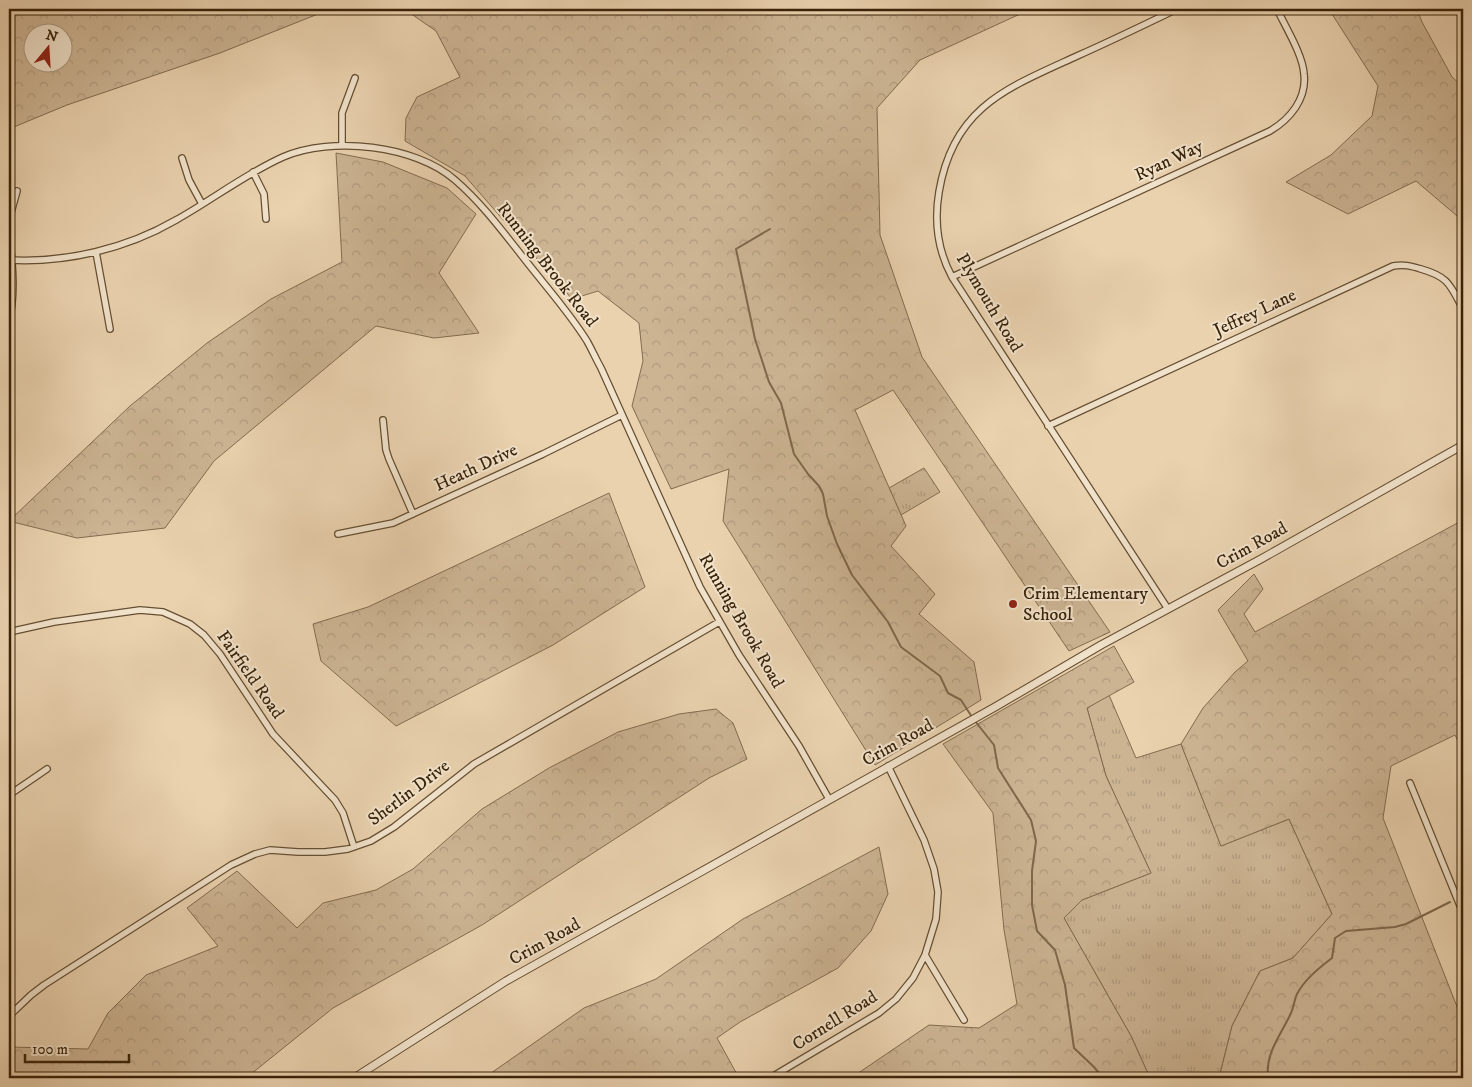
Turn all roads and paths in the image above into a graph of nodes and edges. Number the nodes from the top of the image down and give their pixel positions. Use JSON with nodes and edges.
{"nodes":[{"id":1,"x":1177,"y":9,"type":"edge"},
{"id":2,"x":1277,"y":9,"type":"edge"},
{"id":3,"x":355,"y":78,"type":"dead end"},
{"id":4,"x":342,"y":145,"type":"junction"},
{"id":5,"x":182,"y":158,"type":"dead end"},
{"id":6,"x":253,"y":172,"type":"junction"},
{"id":7,"x":18,"y":191,"type":"dead end"},
{"id":8,"x":202,"y":204,"type":"junction"},
{"id":9,"x":266,"y":219,"type":"dead end"},
{"id":10,"x":9,"y":220,"type":"edge"},
{"id":11,"x":9,"y":231,"type":"edge"},
{"id":12,"x":96,"y":252,"type":"junction"},
{"id":13,"x":10,"y":260,"type":"edge"},
{"id":14,"x":952,"y":277,"type":"junction"},
{"id":15,"x":1463,"y":309,"type":"edge"},
{"id":16,"x":9,"y":322,"type":"edge"},
{"id":17,"x":110,"y":329,"type":"dead end"},
{"id":18,"x":622,"y":415,"type":"junction"},
{"id":19,"x":383,"y":420,"type":"dead end"},
{"id":20,"x":1048,"y":426,"type":"junction"},
{"id":21,"x":1463,"y":445,"type":"edge"},
{"id":22,"x":413,"y":514,"type":"junction"},
{"id":23,"x":338,"y":534,"type":"dead end"},
{"id":24,"x":1168,"y":609,"type":"junction"},
{"id":25,"x":719,"y":622,"type":"junction"},
{"id":26,"x":9,"y":632,"type":"edge"},
{"id":27,"x":888,"y":766,"type":"junction"},
{"id":28,"x":47,"y":769,"type":"dead end"},
{"id":29,"x":1410,"y":783,"type":"dead end"},
{"id":30,"x":9,"y":796,"type":"edge"},
{"id":31,"x":828,"y":799,"type":"junction"},
{"id":32,"x":354,"y":847,"type":"junction"},
{"id":33,"x":1463,"y":913,"type":"edge"},
{"id":34,"x":925,"y":955,"type":"junction"},
{"id":35,"x":9,"y":1016,"type":"edge"},
{"id":36,"x":964,"y":1020,"type":"dead end"},
{"id":37,"x":354,"y":1078,"type":"edge"},
{"id":38,"x":770,"y":1078,"type":"edge"}],
"edges":[{"from":1,"to":14,"type":"street","name":"Plymouth Road"},
{"from":2,"to":14,"type":"street","name":"Ryan Way"},
{"from":3,"to":4,"type":"street"},
{"from":4,"to":6,"type":"street","name":"Running Brook Road"},
{"from":4,"to":18,"type":"street","name":"Running Brook Road"},
{"from":5,"to":8,"type":"street"},
{"from":6,"to":8,"type":"street","name":"Running Brook Road"},
{"from":6,"to":9,"type":"street"},
{"from":7,"to":10,"type":"street"},
{"from":8,"to":12,"type":"street","name":"Running Brook Road"},
{"from":11,"to":13,"type":"street"},
{"from":12,"to":13,"type":"street","name":"Running Brook Road"},
{"from":12,"to":17,"type":"street"},
{"from":13,"to":16,"type":"street"},
{"from":14,"to":20,"type":"street","name":"Plymouth Road"},
{"from":15,"to":20,"type":"street","name":"Jeffrey Lane"},
{"from":18,"to":22,"type":"street","name":"Heath Drive"},
{"from":18,"to":25,"type":"street","name":"Running Brook Road"},
{"from":19,"to":22,"type":"street"},
{"from":20,"to":24,"type":"street","name":"Plymouth Road"},
{"from":21,"to":24,"type":"street","name":"Crim Road"},
{"from":22,"to":23,"type":"street","name":"Heath Drive"},
{"from":24,"to":27,"type":"street","name":"Crim Road"},
{"from":25,"to":31,"type":"street","name":"Running Brook Road"},
{"from":25,"to":32,"type":"street","name":"Sherlin Drive"},
{"from":26,"to":32,"type":"street","name":"Fairfield Road"},
{"from":27,"to":31,"type":"street","name":"Crim Road"},
{"from":27,"to":34,"type":"street","name":"Cornell Road"},
{"from":28,"to":30,"type":"street"},
{"from":29,"to":33,"type":"street"},
{"from":31,"to":37,"type":"street","name":"Crim Road"},
{"from":32,"to":35,"type":"street","name":"Sherlin Drive"},
{"from":34,"to":36,"type":"street"},
{"from":34,"to":38,"type":"street","name":"Cornell Road"}]}
